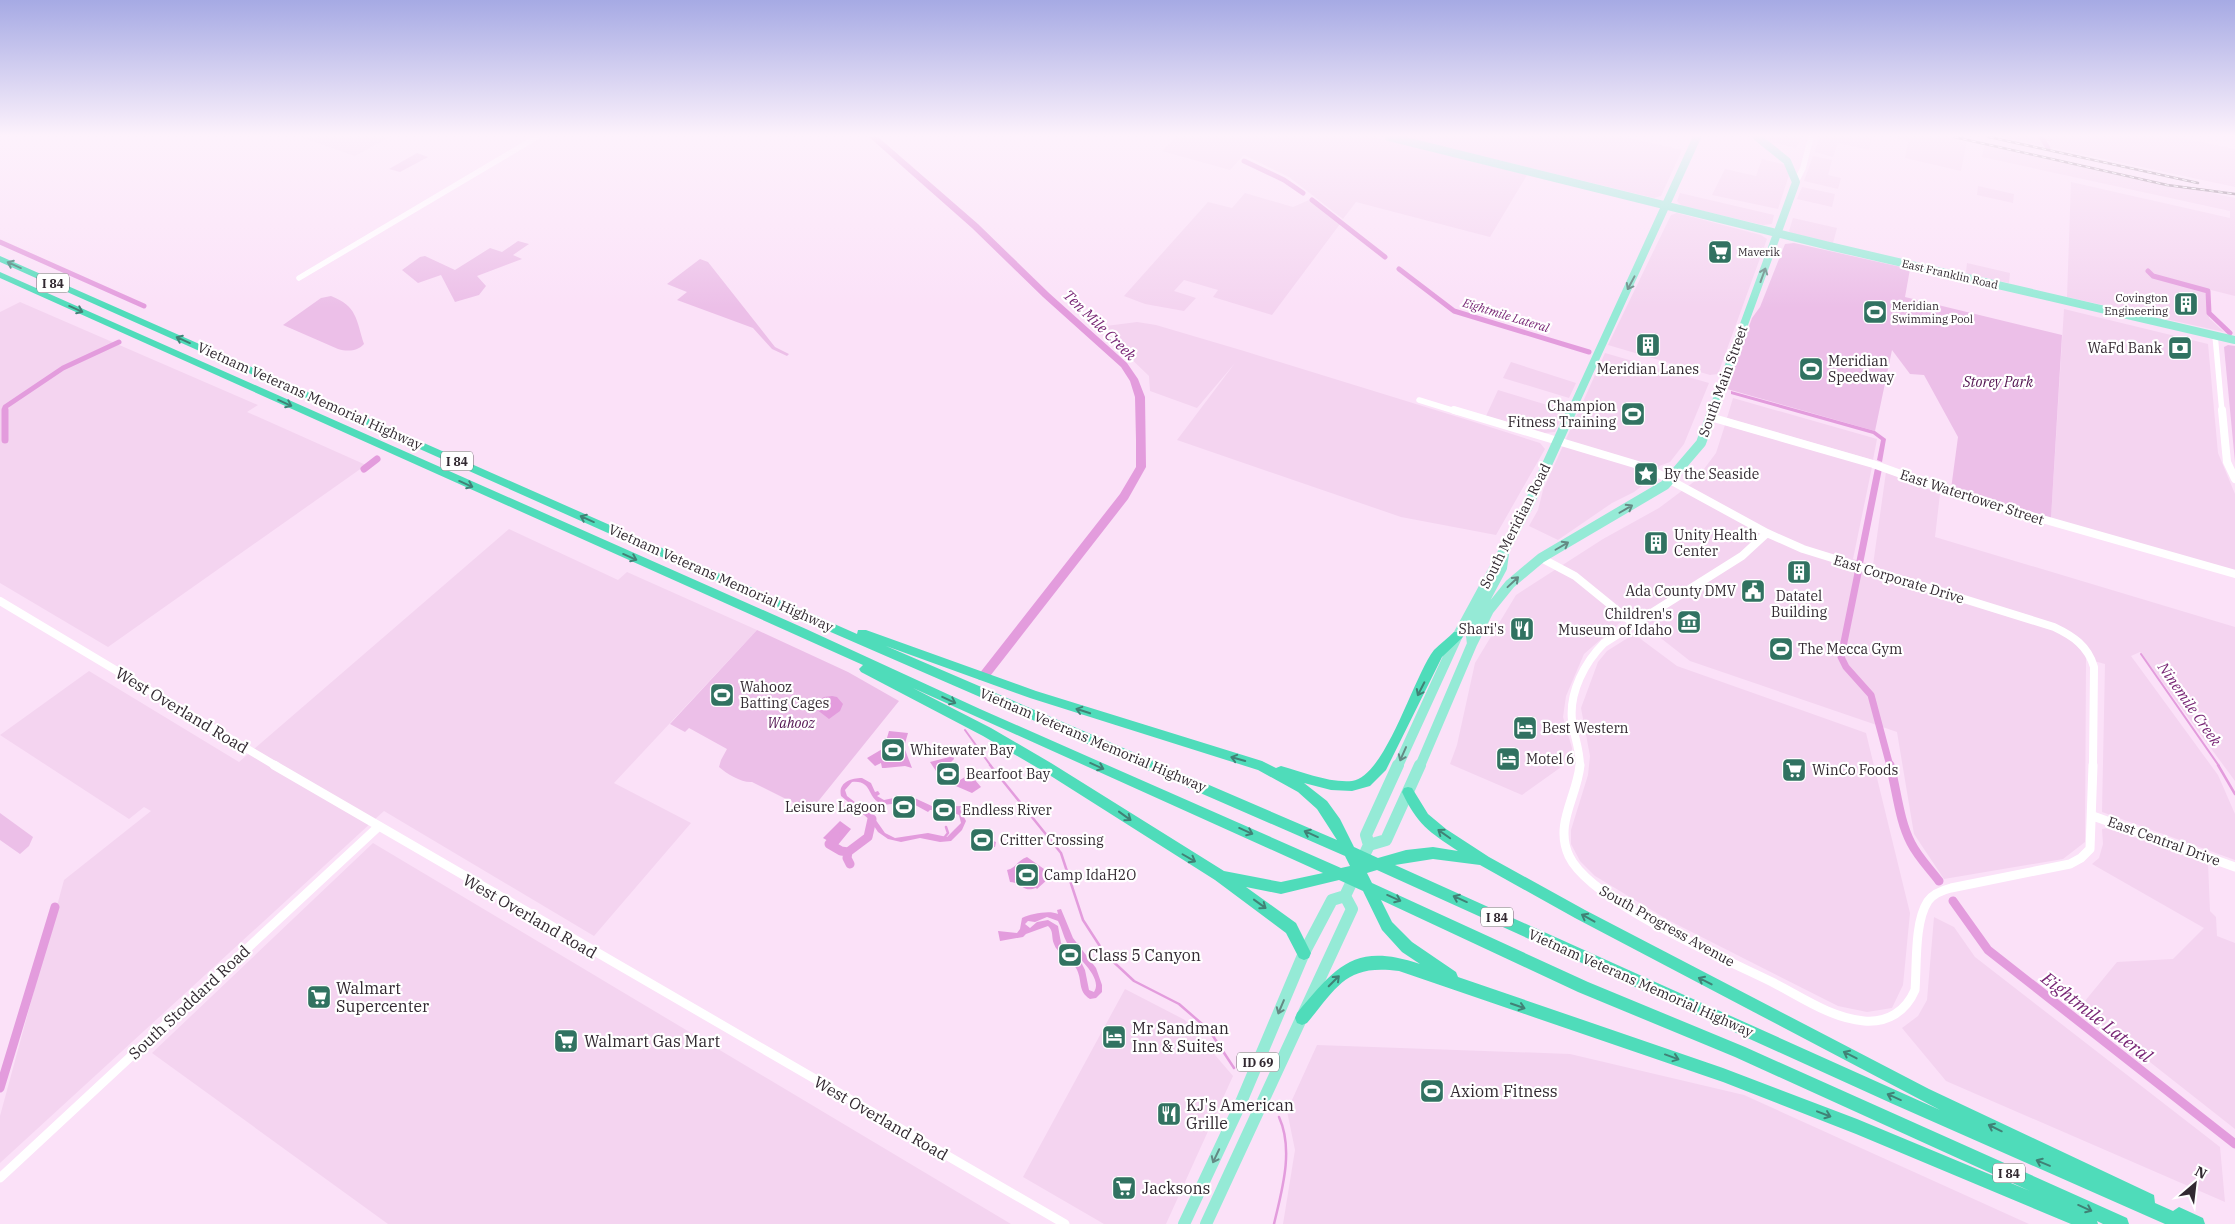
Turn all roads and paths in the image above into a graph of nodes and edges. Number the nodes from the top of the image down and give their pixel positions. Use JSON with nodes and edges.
{"nodes":[{"id":1,"x":441,"y":194,"type":"edge"},
{"id":2,"x":1618,"y":194,"type":"edge"},
{"id":3,"x":1671,"y":194,"type":"edge"},
{"id":4,"x":1792,"y":194,"type":"edge"},
{"id":5,"x":1666,"y":206,"type":"junction"},
{"id":6,"x":1778,"y":234,"type":"junction"},
{"id":7,"x":0,"y":259,"type":"edge"},
{"id":8,"x":0,"y":275,"type":"edge"},
{"id":9,"x":299,"y":278,"type":"dead end"},
{"id":10,"x":2215,"y":335,"type":"junction"},
{"id":11,"x":2235,"y":340,"type":"edge"},
{"id":12,"x":1419,"y":400,"type":"dead end"},
{"id":13,"x":1710,"y":417,"type":"junction"},
{"id":14,"x":1557,"y":441,"type":"junction"},
{"id":15,"x":1671,"y":479,"type":"junction"},
{"id":16,"x":2235,"y":479,"type":"edge"},
{"id":17,"x":1768,"y":533,"type":"junction"},
{"id":18,"x":1505,"y":546,"type":"junction"},
{"id":19,"x":1541,"y":558,"type":"junction"},
{"id":20,"x":2235,"y":574,"type":"edge"},
{"id":21,"x":0,"y":601,"type":"edge"},
{"id":22,"x":1489,"y":610,"type":"joint"},
{"id":23,"x":760,"y":616,"type":"junction"},
{"id":24,"x":808,"y":617,"type":"junction"},
{"id":25,"x":1634,"y":624,"type":"junction"},
{"id":26,"x":1458,"y":635,"type":"junction"},
{"id":27,"x":1472,"y":644,"type":"junction"},
{"id":28,"x":1262,"y":766,"type":"junction"},
{"id":29,"x":1408,"y":792,"type":"junction"},
{"id":30,"x":2092,"y":816,"type":"junction"},
{"id":31,"x":378,"y":827,"type":"junction"},
{"id":32,"x":1369,"y":845,"type":"junction"},
{"id":33,"x":1484,"y":861,"type":"junction"},
{"id":34,"x":2235,"y":866,"type":"edge"},
{"id":35,"x":1357,"y":870,"type":"junction"},
{"id":36,"x":1220,"y":876,"type":"junction"},
{"id":37,"x":1345,"y":896,"type":"junction"},
{"id":38,"x":1304,"y":953,"type":"junction"},
{"id":39,"x":1486,"y":995,"type":"junction"},
{"id":40,"x":1833,"y":1012,"type":"joint"},
{"id":41,"x":1302,"y":1018,"type":"junction"},
{"id":42,"x":0,"y":1178,"type":"edge"},
{"id":43,"x":1065,"y":1224,"type":"edge"},
{"id":44,"x":1184,"y":1224,"type":"edge"},
{"id":45,"x":1206,"y":1224,"type":"edge"},
{"id":46,"x":2090,"y":1224,"type":"edge"},
{"id":47,"x":2121,"y":1224,"type":"edge"},
{"id":48,"x":2184,"y":1224,"type":"edge"},
{"id":49,"x":2197,"y":1224,"type":"edge"}],
"edges":[{"from":1,"to":9,"type":"street"},
{"from":2,"to":5,"type":"main road","name":"East Franklin Road"},
{"from":3,"to":5,"type":"main road","name":"South Meridian Road"},
{"from":4,"to":6,"type":"main road","name":"South Main Street"},
{"from":5,"to":6,"type":"main road","name":"East Franklin Road"},
{"from":5,"to":14,"type":"main road","name":"South Meridian Road","one_way":true},
{"from":6,"to":10,"type":"main road","name":"East Franklin Road"},
{"from":13,"to":6,"type":"main road","name":"South Main Street","one_way":true},
{"from":24,"to":7,"type":"highway","name":"Vietnam Veterans Memorial Highway","number":"I 84","one_way":true},
{"from":8,"to":23,"type":"highway","name":"Vietnam Veterans Memorial Highway","number":"I 84","one_way":true},
{"from":10,"to":11,"type":"main road","name":"East Franklin Road"},
{"from":10,"to":16,"type":"street"},
{"from":12,"to":14,"type":"street","name":"East Corporate Drive"},
{"from":13,"to":15,"type":"main road","name":"South Main Street"},
{"from":13,"to":20,"type":"street","name":"East Watertower Street"},
{"from":14,"to":15,"type":"street","name":"East Corporate Drive"},
{"from":14,"to":18,"type":"main road","name":"South Meridian Road"},
{"from":15,"to":17,"type":"street","name":"East Corporate Drive"},
{"from":19,"to":15,"type":"main road","name":"South Main Street","one_way":true},
{"from":17,"to":25,"type":"street","name":"South Progress Avenue"},
{"from":17,"to":30,"type":"street","name":"East Corporate Drive"},
{"from":18,"to":26,"type":"main road","name":"South Meridian Road"},
{"from":18,"to":27,"type":"main road"},
{"from":22,"to":19,"type":"main road","name":"South Main Street","one_way":true},
{"from":19,"to":25,"type":"street"},
{"from":21,"to":31,"type":"street","name":"West Overland Road"},
{"from":22,"to":27,"type":"main road","name":"South Meridian Road"},
{"from":23,"to":36,"type":"highway","one_way":true},
{"from":23,"to":47,"type":"highway","name":"Vietnam Veterans Memorial Highway","number":"I 84","one_way":true},
{"from":28,"to":24,"type":"highway","one_way":true},
{"from":48,"to":24,"type":"highway","name":"Vietnam Veterans Memorial Highway","number":"I 84","one_way":true},
{"from":25,"to":40,"type":"street","name":"South Progress Avenue"},
{"from":26,"to":28,"type":"highway","one_way":true},
{"from":26,"to":32,"type":"main road","name":"South Meridian Road","number":"ID 69","one_way":true},
{"from":27,"to":29,"type":"main road","name":"South Meridian Road"},
{"from":28,"to":35,"type":"highway"},
{"from":29,"to":32,"type":"main road","name":"South Meridian Road"},
{"from":33,"to":29,"type":"highway","one_way":true},
{"from":30,"to":34,"type":"street","name":"East Central Drive"},
{"from":30,"to":40,"type":"street","name":"East Corporate Drive"},
{"from":31,"to":42,"type":"street","name":"South Stoddard Road"},
{"from":31,"to":43,"type":"street","name":"West Overland Road"},
{"from":32,"to":35,"type":"main road","name":"South Meridian Road","number":"ID 69"},
{"from":33,"to":35,"type":"highway"},
{"from":49,"to":33,"type":"highway","one_way":true},
{"from":35,"to":36,"type":"highway"},
{"from":35,"to":37,"type":"main road","name":"South Meridian Road","number":"ID 69"},
{"from":35,"to":39,"type":"highway"},
{"from":36,"to":38,"type":"highway","one_way":true},
{"from":37,"to":38,"type":"main road","name":"South Meridian Road","number":"ID 69"},
{"from":37,"to":41,"type":"main road","number":"ID 69"},
{"from":38,"to":44,"type":"main road","name":"South Meridian Road","number":"ID 69","one_way":true},
{"from":41,"to":39,"type":"highway","one_way":true},
{"from":39,"to":46,"type":"highway","one_way":true},
{"from":41,"to":45,"type":"main road","number":"ID 69"}]}
